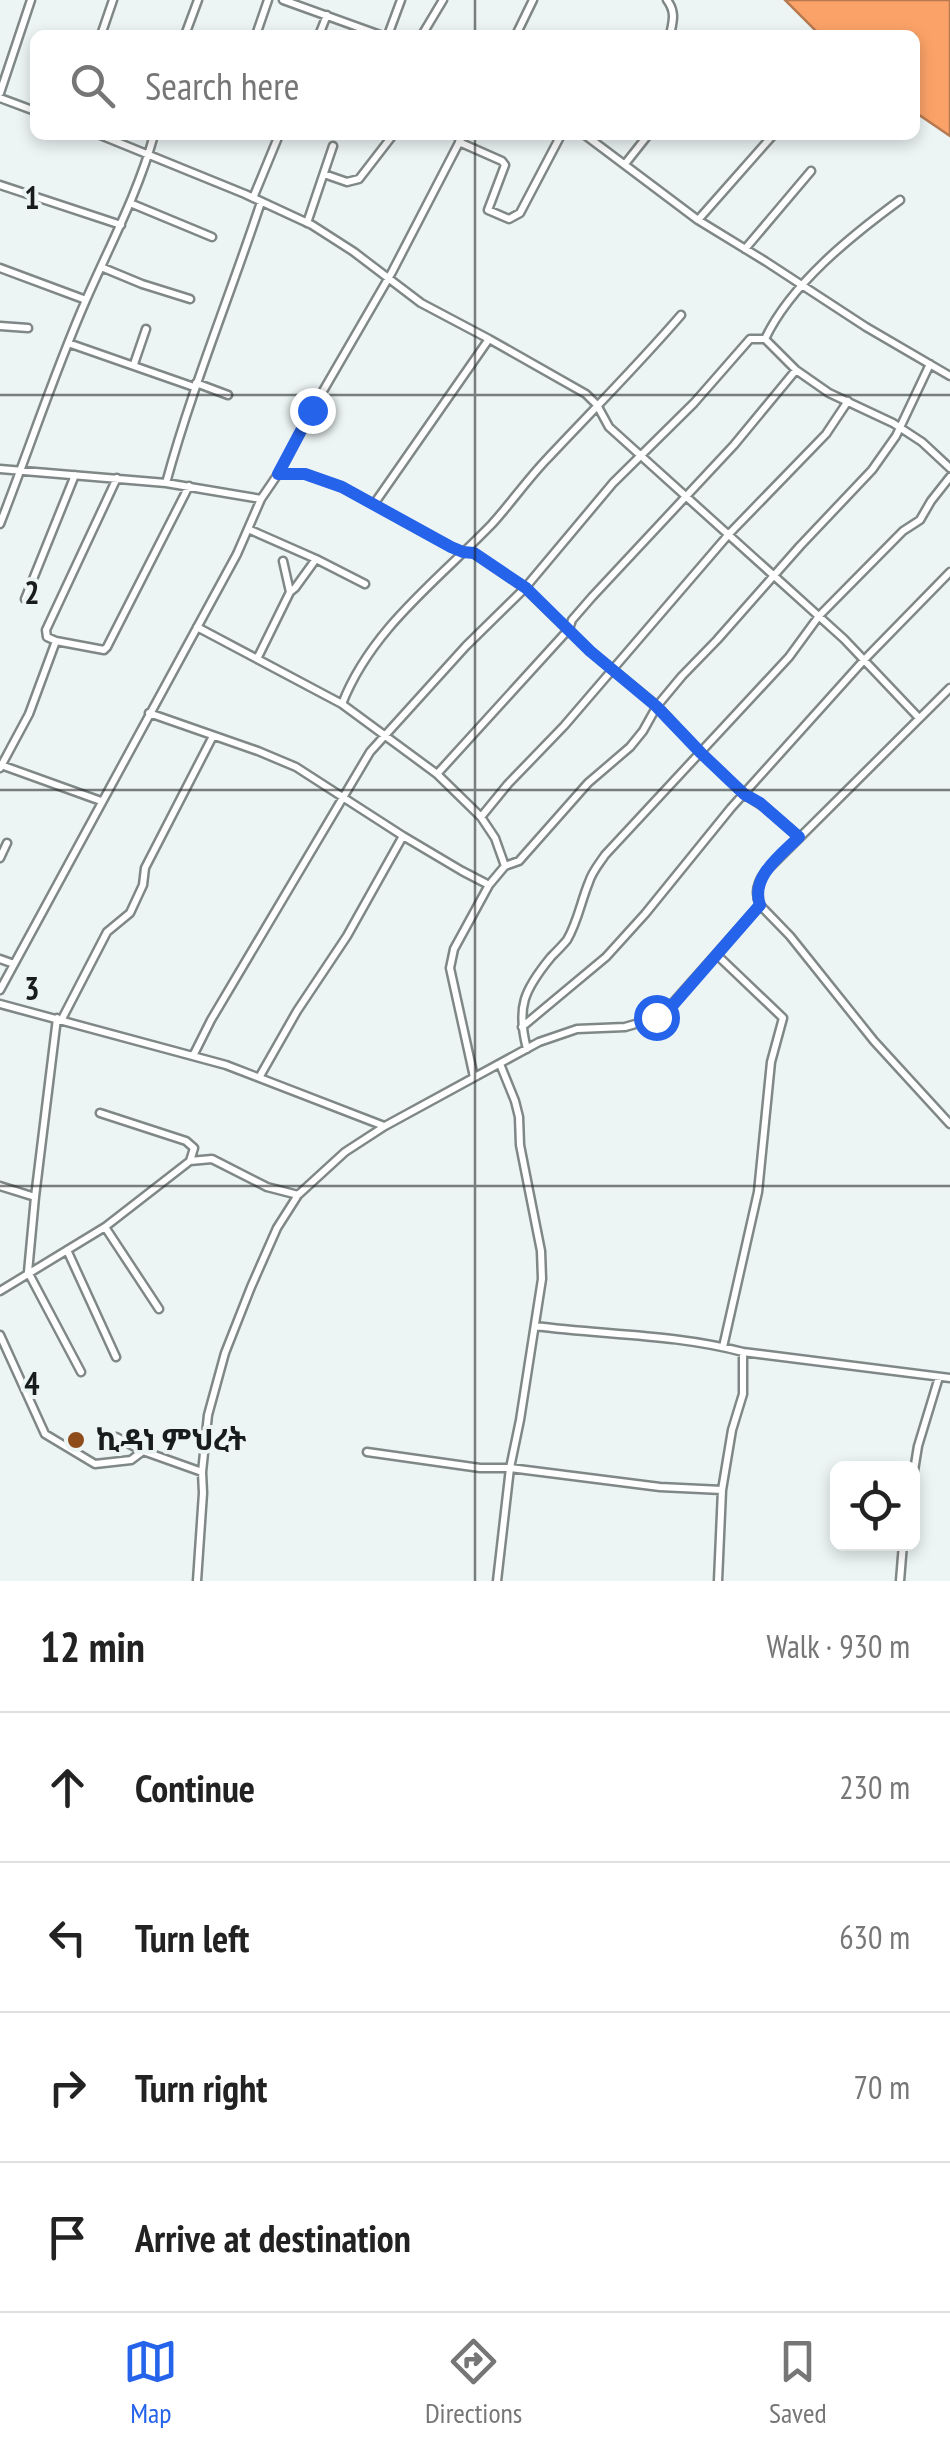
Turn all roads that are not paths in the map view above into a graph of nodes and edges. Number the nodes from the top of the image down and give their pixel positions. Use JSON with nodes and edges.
{"nodes":[{"id":1,"x":31,"y":0,"type":"edge"},
{"id":2,"x":114,"y":0,"type":"edge"},
{"id":3,"x":198,"y":0,"type":"edge"},
{"id":4,"x":268,"y":0,"type":"edge"},
{"id":5,"x":283,"y":0,"type":"edge"},
{"id":6,"x":401,"y":0,"type":"edge"},
{"id":7,"x":442,"y":0,"type":"edge"},
{"id":8,"x":533,"y":0,"type":"edge"},
{"id":9,"x":666,"y":0,"type":"edge"},
{"id":10,"x":327,"y":15,"type":"junction"},
{"id":11,"x":104,"y":30,"type":"edge"},
{"id":12,"x":188,"y":30,"type":"edge"},
{"id":13,"x":258,"y":30,"type":"edge"},
{"id":14,"x":320,"y":30,"type":"edge"},
{"id":15,"x":367,"y":30,"type":"edge"},
{"id":16,"x":390,"y":30,"type":"edge"},
{"id":17,"x":425,"y":30,"type":"edge"},
{"id":18,"x":518,"y":30,"type":"edge"},
{"id":19,"x":671,"y":30,"type":"edge"},
{"id":20,"x":0,"y":96,"type":"edge"},
{"id":21,"x":30,"y":109,"type":"edge"},
{"id":22,"x":112,"y":140,"type":"edge"},
{"id":23,"x":152,"y":140,"type":"edge"},
{"id":24,"x":276,"y":140,"type":"edge"},
{"id":25,"x":389,"y":140,"type":"edge"},
{"id":26,"x":460,"y":140,"type":"edge"},
{"id":27,"x":463,"y":140,"type":"edge"},
{"id":28,"x":558,"y":140,"type":"edge"},
{"id":29,"x":591,"y":140,"type":"edge"},
{"id":30,"x":644,"y":140,"type":"edge"},
{"id":31,"x":769,"y":140,"type":"edge"},
{"id":32,"x":333,"y":146,"type":"dead end"},
{"id":33,"x":148,"y":155,"type":"junction"},
{"id":34,"x":625,"y":164,"type":"junction"},
{"id":35,"x":811,"y":171,"type":"dead end"},
{"id":36,"x":324,"y":174,"type":"junction"},
{"id":37,"x":0,"y":185,"type":"edge"},
{"id":38,"x":257,"y":200,"type":"junction"},
{"id":39,"x":900,"y":200,"type":"dead end"},
{"id":40,"x":130,"y":203,"type":"junction"},
{"id":41,"x":698,"y":220,"type":"junction"},
{"id":42,"x":308,"y":223,"type":"junction"},
{"id":43,"x":121,"y":225,"type":"junction"},
{"id":44,"x":212,"y":237,"type":"dead end"},
{"id":45,"x":745,"y":249,"type":"junction"},
{"id":46,"x":101,"y":267,"type":"junction"},
{"id":47,"x":0,"y":268,"type":"edge"},
{"id":48,"x":388,"y":278,"type":"junction"},
{"id":49,"x":802,"y":284,"type":"junction"},
{"id":50,"x":190,"y":299,"type":"dead end"},
{"id":51,"x":86,"y":300,"type":"junction"},
{"id":52,"x":681,"y":315,"type":"dead end"},
{"id":53,"x":0,"y":326,"type":"edge"},
{"id":54,"x":28,"y":328,"type":"dead end"},
{"id":55,"x":146,"y":329,"type":"dead end"},
{"id":56,"x":490,"y":338,"type":"junction"},
{"id":57,"x":765,"y":339,"type":"junction"},
{"id":58,"x":68,"y":343,"type":"junction"},
{"id":59,"x":134,"y":364,"type":"junction"},
{"id":60,"x":930,"y":364,"type":"junction"},
{"id":61,"x":796,"y":370,"type":"junction"},
{"id":62,"x":950,"y":376,"type":"edge"},
{"id":63,"x":195,"y":385,"type":"junction"},
{"id":64,"x":228,"y":394,"type":"dead end"},
{"id":65,"x":848,"y":401,"type":"junction"},
{"id":66,"x":597,"y":405,"type":"junction"},
{"id":67,"x":900,"y":427,"type":"junction"},
{"id":68,"x":640,"y":455,"type":"junction"},
{"id":69,"x":0,"y":468,"type":"edge"},
{"id":70,"x":950,"y":468,"type":"edge"},
{"id":71,"x":20,"y":470,"type":"junction"},
{"id":72,"x":278,"y":474,"type":"junction"},
{"id":73,"x":75,"y":475,"type":"junction"},
{"id":74,"x":117,"y":478,"type":"junction"},
{"id":75,"x":950,"y":478,"type":"edge"},
{"id":76,"x":166,"y":483,"type":"junction"},
{"id":77,"x":189,"y":486,"type":"junction"},
{"id":78,"x":685,"y":496,"type":"junction"},
{"id":79,"x":261,"y":499,"type":"junction"},
{"id":80,"x":374,"y":504,"type":"junction"},
{"id":81,"x":0,"y":524,"type":"edge"},
{"id":82,"x":248,"y":529,"type":"junction"},
{"id":83,"x":730,"y":534,"type":"junction"},
{"id":84,"x":463,"y":552,"type":"junction"},
{"id":85,"x":316,"y":559,"type":"junction"},
{"id":86,"x":283,"y":561,"type":"dead end"},
{"id":87,"x":950,"y":572,"type":"edge"},
{"id":88,"x":774,"y":576,"type":"junction"},
{"id":89,"x":365,"y":584,"type":"dead end"},
{"id":90,"x":526,"y":588,"type":"junction"},
{"id":91,"x":290,"y":592,"type":"junction"},
{"id":92,"x":25,"y":600,"type":"dead end"},
{"id":93,"x":819,"y":616,"type":"junction"},
{"id":94,"x":197,"y":627,"type":"junction"},
{"id":95,"x":569,"y":628,"type":"junction"},
{"id":96,"x":56,"y":641,"type":"junction"},
{"id":97,"x":258,"y":659,"type":"junction"},
{"id":98,"x":864,"y":660,"type":"junction"},
{"id":99,"x":611,"y":670,"type":"junction"},
{"id":100,"x":950,"y":688,"type":"edge"},
{"id":101,"x":342,"y":704,"type":"junction"},
{"id":102,"x":656,"y":706,"type":"junction"},
{"id":103,"x":149,"y":713,"type":"junction"},
{"id":104,"x":919,"y":718,"type":"junction"},
{"id":105,"x":384,"y":734,"type":"junction"},
{"id":106,"x":213,"y":736,"type":"junction"},
{"id":107,"x":701,"y":753,"type":"junction"},
{"id":108,"x":0,"y":766,"type":"edge"},
{"id":109,"x":437,"y":774,"type":"junction"},
{"id":110,"x":744,"y":794,"type":"junction"},
{"id":111,"x":342,"y":797,"type":"junction"},
{"id":112,"x":101,"y":800,"type":"junction"},
{"id":113,"x":481,"y":817,"type":"junction"},
{"id":114,"x":403,"y":836,"type":"junction"},
{"id":115,"x":799,"y":837,"type":"junction"},
{"id":116,"x":7,"y":843,"type":"dead end"},
{"id":117,"x":0,"y":858,"type":"edge"},
{"id":118,"x":505,"y":866,"type":"junction"},
{"id":119,"x":489,"y":885,"type":"junction"},
{"id":120,"x":760,"y":905,"type":"junction"},
{"id":121,"x":718,"y":955,"type":"junction"},
{"id":122,"x":0,"y":959,"type":"edge"},
{"id":123,"x":14,"y":964,"type":"junction"},
{"id":124,"x":0,"y":990,"type":"edge"},
{"id":125,"x":0,"y":1004,"type":"edge"},
{"id":126,"x":60,"y":1019,"type":"junction"},
{"id":127,"x":522,"y":1028,"type":"junction"},
{"id":128,"x":527,"y":1049,"type":"junction"},
{"id":129,"x":194,"y":1056,"type":"junction"},
{"id":130,"x":500,"y":1064,"type":"junction"},
{"id":131,"x":260,"y":1076,"type":"junction"},
{"id":132,"x":474,"y":1077,"type":"junction"},
{"id":133,"x":100,"y":1113,"type":"dead end"},
{"id":134,"x":950,"y":1124,"type":"edge"},
{"id":135,"x":385,"y":1126,"type":"junction"},
{"id":136,"x":190,"y":1161,"type":"junction"},
{"id":137,"x":0,"y":1186,"type":"edge"},
{"id":138,"x":298,"y":1195,"type":"junction"},
{"id":139,"x":35,"y":1196,"type":"junction"},
{"id":140,"x":104,"y":1227,"type":"junction"},
{"id":141,"x":66,"y":1250,"type":"junction"},
{"id":142,"x":28,"y":1272,"type":"junction"},
{"id":143,"x":0,"y":1276,"type":"edge"},
{"id":144,"x":1,"y":1291,"type":"edge"},
{"id":145,"x":158,"y":1309,"type":"dead end"},
{"id":146,"x":535,"y":1326,"type":"junction"},
{"id":147,"x":0,"y":1334,"type":"edge"},
{"id":148,"x":723,"y":1347,"type":"junction"},
{"id":149,"x":743,"y":1352,"type":"junction"},
{"id":150,"x":116,"y":1357,"type":"dead end"},
{"id":151,"x":81,"y":1372,"type":"dead end"},
{"id":152,"x":939,"y":1377,"type":"junction"},
{"id":153,"x":950,"y":1378,"type":"edge"},
{"id":154,"x":116,"y":1437,"type":"dead end"},
{"id":155,"x":144,"y":1451,"type":"junction"},
{"id":156,"x":368,"y":1452,"type":"dead end"},
{"id":157,"x":916,"y":1461,"type":"edge"},
{"id":158,"x":510,"y":1468,"type":"junction"},
{"id":159,"x":202,"y":1472,"type":"junction"},
{"id":160,"x":722,"y":1490,"type":"junction"},
{"id":161,"x":902,"y":1551,"type":"edge"},
{"id":162,"x":197,"y":1581,"type":"edge"},
{"id":163,"x":497,"y":1581,"type":"edge"},
{"id":164,"x":718,"y":1581,"type":"edge"},
{"id":165,"x":900,"y":1581,"type":"edge"}],
"edges":[{"from":1,"to":20,"type":"street"},
{"from":2,"to":11,"type":"street"},
{"from":3,"to":12,"type":"street"},
{"from":4,"to":13,"type":"street"},
{"from":5,"to":10,"type":"street"},
{"from":6,"to":16,"type":"street"},
{"from":7,"to":17,"type":"street"},
{"from":8,"to":18,"type":"street"},
{"from":9,"to":19,"type":"street"},
{"from":10,"to":14,"type":"street"},
{"from":10,"to":15,"type":"street"},
{"from":20,"to":21,"type":"street"},
{"from":22,"to":33,"type":"street"},
{"from":23,"to":33,"type":"street"},
{"from":24,"to":38,"type":"street"},
{"from":25,"to":36,"type":"street"},
{"from":26,"to":48,"type":"street"},
{"from":27,"to":28,"type":"street"},
{"from":29,"to":34,"type":"street"},
{"from":30,"to":34,"type":"street"},
{"from":31,"to":41,"type":"street"},
{"from":32,"to":36,"type":"street"},
{"from":33,"to":38,"type":"street"},
{"from":33,"to":40,"type":"street"},
{"from":34,"to":41,"type":"street"},
{"from":35,"to":45,"type":"street"},
{"from":36,"to":42,"type":"street"},
{"from":37,"to":43,"type":"street"},
{"from":38,"to":42,"type":"street"},
{"from":38,"to":63,"type":"street"},
{"from":39,"to":49,"type":"street"},
{"from":40,"to":43,"type":"street"},
{"from":40,"to":44,"type":"street"},
{"from":41,"to":45,"type":"street"},
{"from":42,"to":48,"type":"street"},
{"from":43,"to":46,"type":"street"},
{"from":45,"to":49,"type":"street"},
{"from":46,"to":50,"type":"street"},
{"from":46,"to":51,"type":"street"},
{"from":47,"to":51,"type":"street"},
{"from":48,"to":56,"type":"street"},
{"from":48,"to":72,"type":"street"},
{"from":49,"to":57,"type":"street"},
{"from":49,"to":60,"type":"street"},
{"from":51,"to":58,"type":"street"},
{"from":52,"to":66,"type":"street"},
{"from":53,"to":54,"type":"street"},
{"from":55,"to":59,"type":"street"},
{"from":56,"to":66,"type":"street"},
{"from":56,"to":80,"type":"street"},
{"from":57,"to":61,"type":"street"},
{"from":57,"to":68,"type":"street"},
{"from":58,"to":59,"type":"street"},
{"from":58,"to":71,"type":"street"},
{"from":59,"to":63,"type":"street"},
{"from":60,"to":62,"type":"street"},
{"from":60,"to":67,"type":"street"},
{"from":61,"to":65,"type":"street"},
{"from":61,"to":78,"type":"street"},
{"from":63,"to":64,"type":"street"},
{"from":63,"to":76,"type":"street"},
{"from":65,"to":67,"type":"street"},
{"from":65,"to":83,"type":"street"},
{"from":66,"to":68,"type":"street"},
{"from":66,"to":84,"type":"street"},
{"from":67,"to":70,"type":"street"},
{"from":67,"to":88,"type":"street"},
{"from":68,"to":78,"type":"street"},
{"from":68,"to":90,"type":"street"},
{"from":69,"to":71,"type":"street"},
{"from":71,"to":73,"type":"street"},
{"from":71,"to":81,"type":"street"},
{"from":72,"to":79,"type":"street"},
{"from":72,"to":80,"type":"street"},
{"from":73,"to":74,"type":"street"},
{"from":73,"to":92,"type":"street"},
{"from":74,"to":76,"type":"street"},
{"from":74,"to":96,"type":"street"},
{"from":75,"to":93,"type":"street"},
{"from":76,"to":77,"type":"street"},
{"from":77,"to":79,"type":"street"},
{"from":77,"to":96,"type":"street"},
{"from":78,"to":83,"type":"street"},
{"from":78,"to":95,"type":"street"},
{"from":79,"to":82,"type":"street"},
{"from":80,"to":84,"type":"street"},
{"from":82,"to":85,"type":"street"},
{"from":82,"to":94,"type":"street"},
{"from":83,"to":88,"type":"street"},
{"from":83,"to":99,"type":"street"},
{"from":84,"to":90,"type":"street"},
{"from":84,"to":101,"type":"street"},
{"from":85,"to":89,"type":"street"},
{"from":85,"to":91,"type":"street"},
{"from":86,"to":91,"type":"street"},
{"from":87,"to":98,"type":"street"},
{"from":88,"to":93,"type":"street"},
{"from":88,"to":102,"type":"street"},
{"from":90,"to":95,"type":"street"},
{"from":90,"to":105,"type":"street"},
{"from":91,"to":97,"type":"street"},
{"from":93,"to":98,"type":"street"},
{"from":93,"to":107,"type":"street"},
{"from":94,"to":97,"type":"street"},
{"from":94,"to":103,"type":"street"},
{"from":95,"to":99,"type":"street"},
{"from":95,"to":109,"type":"street"},
{"from":96,"to":108,"type":"street"},
{"from":97,"to":101,"type":"street"},
{"from":98,"to":104,"type":"street"},
{"from":98,"to":110,"type":"street"},
{"from":99,"to":102,"type":"street"},
{"from":99,"to":113,"type":"street"},
{"from":100,"to":104,"type":"street"},
{"from":101,"to":105,"type":"street"},
{"from":102,"to":107,"type":"street"},
{"from":102,"to":118,"type":"street"},
{"from":103,"to":106,"type":"street"},
{"from":103,"to":112,"type":"street"},
{"from":104,"to":115,"type":"street"},
{"from":105,"to":109,"type":"street"},
{"from":105,"to":111,"type":"street"},
{"from":106,"to":111,"type":"street"},
{"from":106,"to":126,"type":"street"},
{"from":107,"to":110,"type":"street"},
{"from":107,"to":127,"type":"street"},
{"from":108,"to":112,"type":"street"},
{"from":109,"to":113,"type":"street"},
{"from":110,"to":115,"type":"street"},
{"from":110,"to":127,"type":"street"},
{"from":111,"to":114,"type":"street"},
{"from":111,"to":129,"type":"street"},
{"from":112,"to":123,"type":"street"},
{"from":113,"to":118,"type":"street"},
{"from":114,"to":119,"type":"street"},
{"from":114,"to":131,"type":"street"},
{"from":115,"to":120,"type":"street"},
{"from":116,"to":117,"type":"street"},
{"from":118,"to":119,"type":"street"},
{"from":119,"to":132,"type":"street"},
{"from":120,"to":121,"type":"street"},
{"from":120,"to":134,"type":"street"},
{"from":121,"to":128,"type":"street"},
{"from":121,"to":148,"type":"street"},
{"from":122,"to":123,"type":"street"},
{"from":123,"to":124,"type":"street"},
{"from":125,"to":126,"type":"street"},
{"from":126,"to":129,"type":"street"},
{"from":126,"to":139,"type":"street"},
{"from":127,"to":128,"type":"street"},
{"from":128,"to":130,"type":"street"},
{"from":129,"to":131,"type":"street"},
{"from":130,"to":132,"type":"street"},
{"from":130,"to":146,"type":"street"},
{"from":131,"to":135,"type":"street"},
{"from":132,"to":135,"type":"street"},
{"from":133,"to":136,"type":"street"},
{"from":135,"to":138,"type":"street"},
{"from":136,"to":138,"type":"street"},
{"from":136,"to":140,"type":"street"},
{"from":137,"to":139,"type":"street"},
{"from":138,"to":159,"type":"street"},
{"from":139,"to":142,"type":"street"},
{"from":140,"to":141,"type":"street"},
{"from":140,"to":145,"type":"street"},
{"from":141,"to":142,"type":"street"},
{"from":141,"to":150,"type":"street"},
{"from":142,"to":144,"type":"street"},
{"from":142,"to":151,"type":"street"},
{"from":143,"to":144,"type":"street"},
{"from":146,"to":148,"type":"street"},
{"from":146,"to":158,"type":"street"},
{"from":147,"to":155,"type":"street"},
{"from":148,"to":149,"type":"street"},
{"from":149,"to":152,"type":"street"},
{"from":149,"to":160,"type":"street"},
{"from":152,"to":153,"type":"street"},
{"from":152,"to":157,"type":"street"},
{"from":154,"to":155,"type":"street"},
{"from":155,"to":159,"type":"street"},
{"from":156,"to":158,"type":"street"},
{"from":158,"to":160,"type":"street"},
{"from":158,"to":163,"type":"street"},
{"from":159,"to":162,"type":"street"},
{"from":160,"to":164,"type":"street"},
{"from":161,"to":165,"type":"street"}]}
